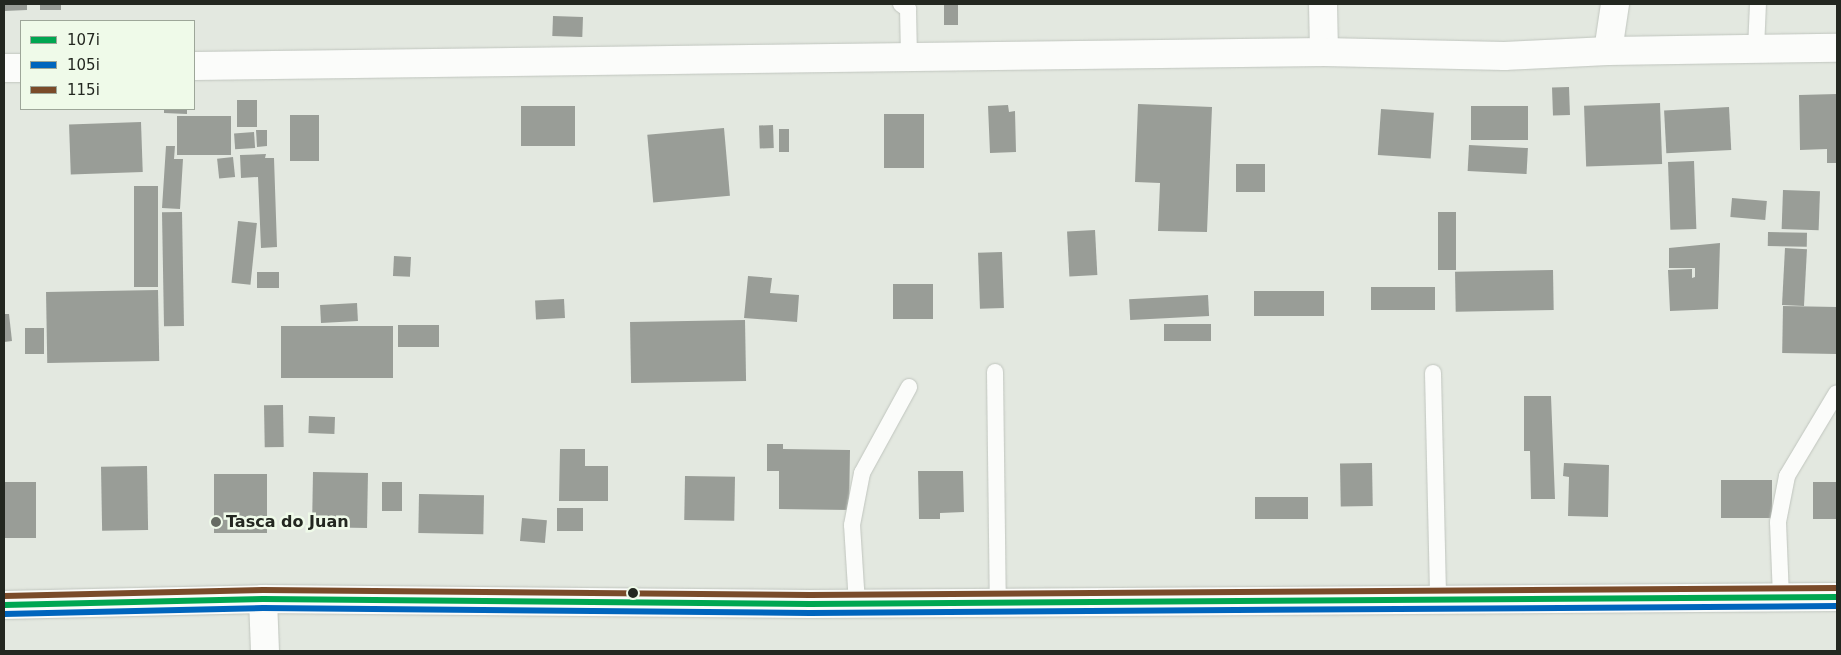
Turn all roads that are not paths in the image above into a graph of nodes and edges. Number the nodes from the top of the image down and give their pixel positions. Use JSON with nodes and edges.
{"nodes":[{"id":1,"x":901,"y":4,"type":"edge"},
{"id":2,"x":1323,"y":4,"type":"edge"},
{"id":3,"x":1614,"y":4,"type":"edge"},
{"id":4,"x":1758,"y":4,"type":"edge"},
{"id":5,"x":1837,"y":48,"type":"edge"},
{"id":6,"x":1756,"y":49,"type":"junction"},
{"id":7,"x":1608,"y":51,"type":"junction"},
{"id":8,"x":1324,"y":52,"type":"junction"},
{"id":9,"x":910,"y":57,"type":"junction"},
{"id":10,"x":195,"y":66,"type":"edge"},
{"id":11,"x":4,"y":68,"type":"edge"},
{"id":12,"x":20,"y":68,"type":"edge"},
{"id":13,"x":995,"y":372,"type":"dead end"},
{"id":14,"x":1433,"y":373,"type":"dead end"},
{"id":15,"x":909,"y":387,"type":"dead end"},
{"id":16,"x":1836,"y":394,"type":"dead end"},
{"id":17,"x":1781,"y":597,"type":"junction"},
{"id":18,"x":1837,"y":597,"type":"edge"},
{"id":19,"x":1438,"y":598,"type":"junction"},
{"id":20,"x":263,"y":599,"type":"junction"},
{"id":21,"x":998,"y":602,"type":"junction"},
{"id":22,"x":857,"y":604,"type":"junction"},
{"id":23,"x":4,"y":605,"type":"edge"},
{"id":24,"x":265,"y":651,"type":"edge"}],
"edges":[{"from":1,"to":9,"type":"lane"},
{"from":2,"to":8,"type":"main road"},
{"from":3,"to":7,"type":"main road"},
{"from":4,"to":6,"type":"lane"},
{"from":5,"to":6,"type":"main road"},
{"from":6,"to":7,"type":"main road"},
{"from":7,"to":8,"type":"main road"},
{"from":8,"to":9,"type":"main road"},
{"from":9,"to":10,"type":"main road"},
{"from":11,"to":12,"type":"main road"},
{"from":13,"to":21,"type":"lane"},
{"from":14,"to":19,"type":"lane"},
{"from":15,"to":22,"type":"lane"},
{"from":16,"to":17,"type":"lane"},
{"from":17,"to":18,"type":"main road"},
{"from":17,"to":19,"type":"main road"},
{"from":19,"to":21,"type":"main road"},
{"from":20,"to":22,"type":"main road"},
{"from":20,"to":23,"type":"main road"},
{"from":20,"to":24,"type":"main road"},
{"from":21,"to":22,"type":"main road"}]}
